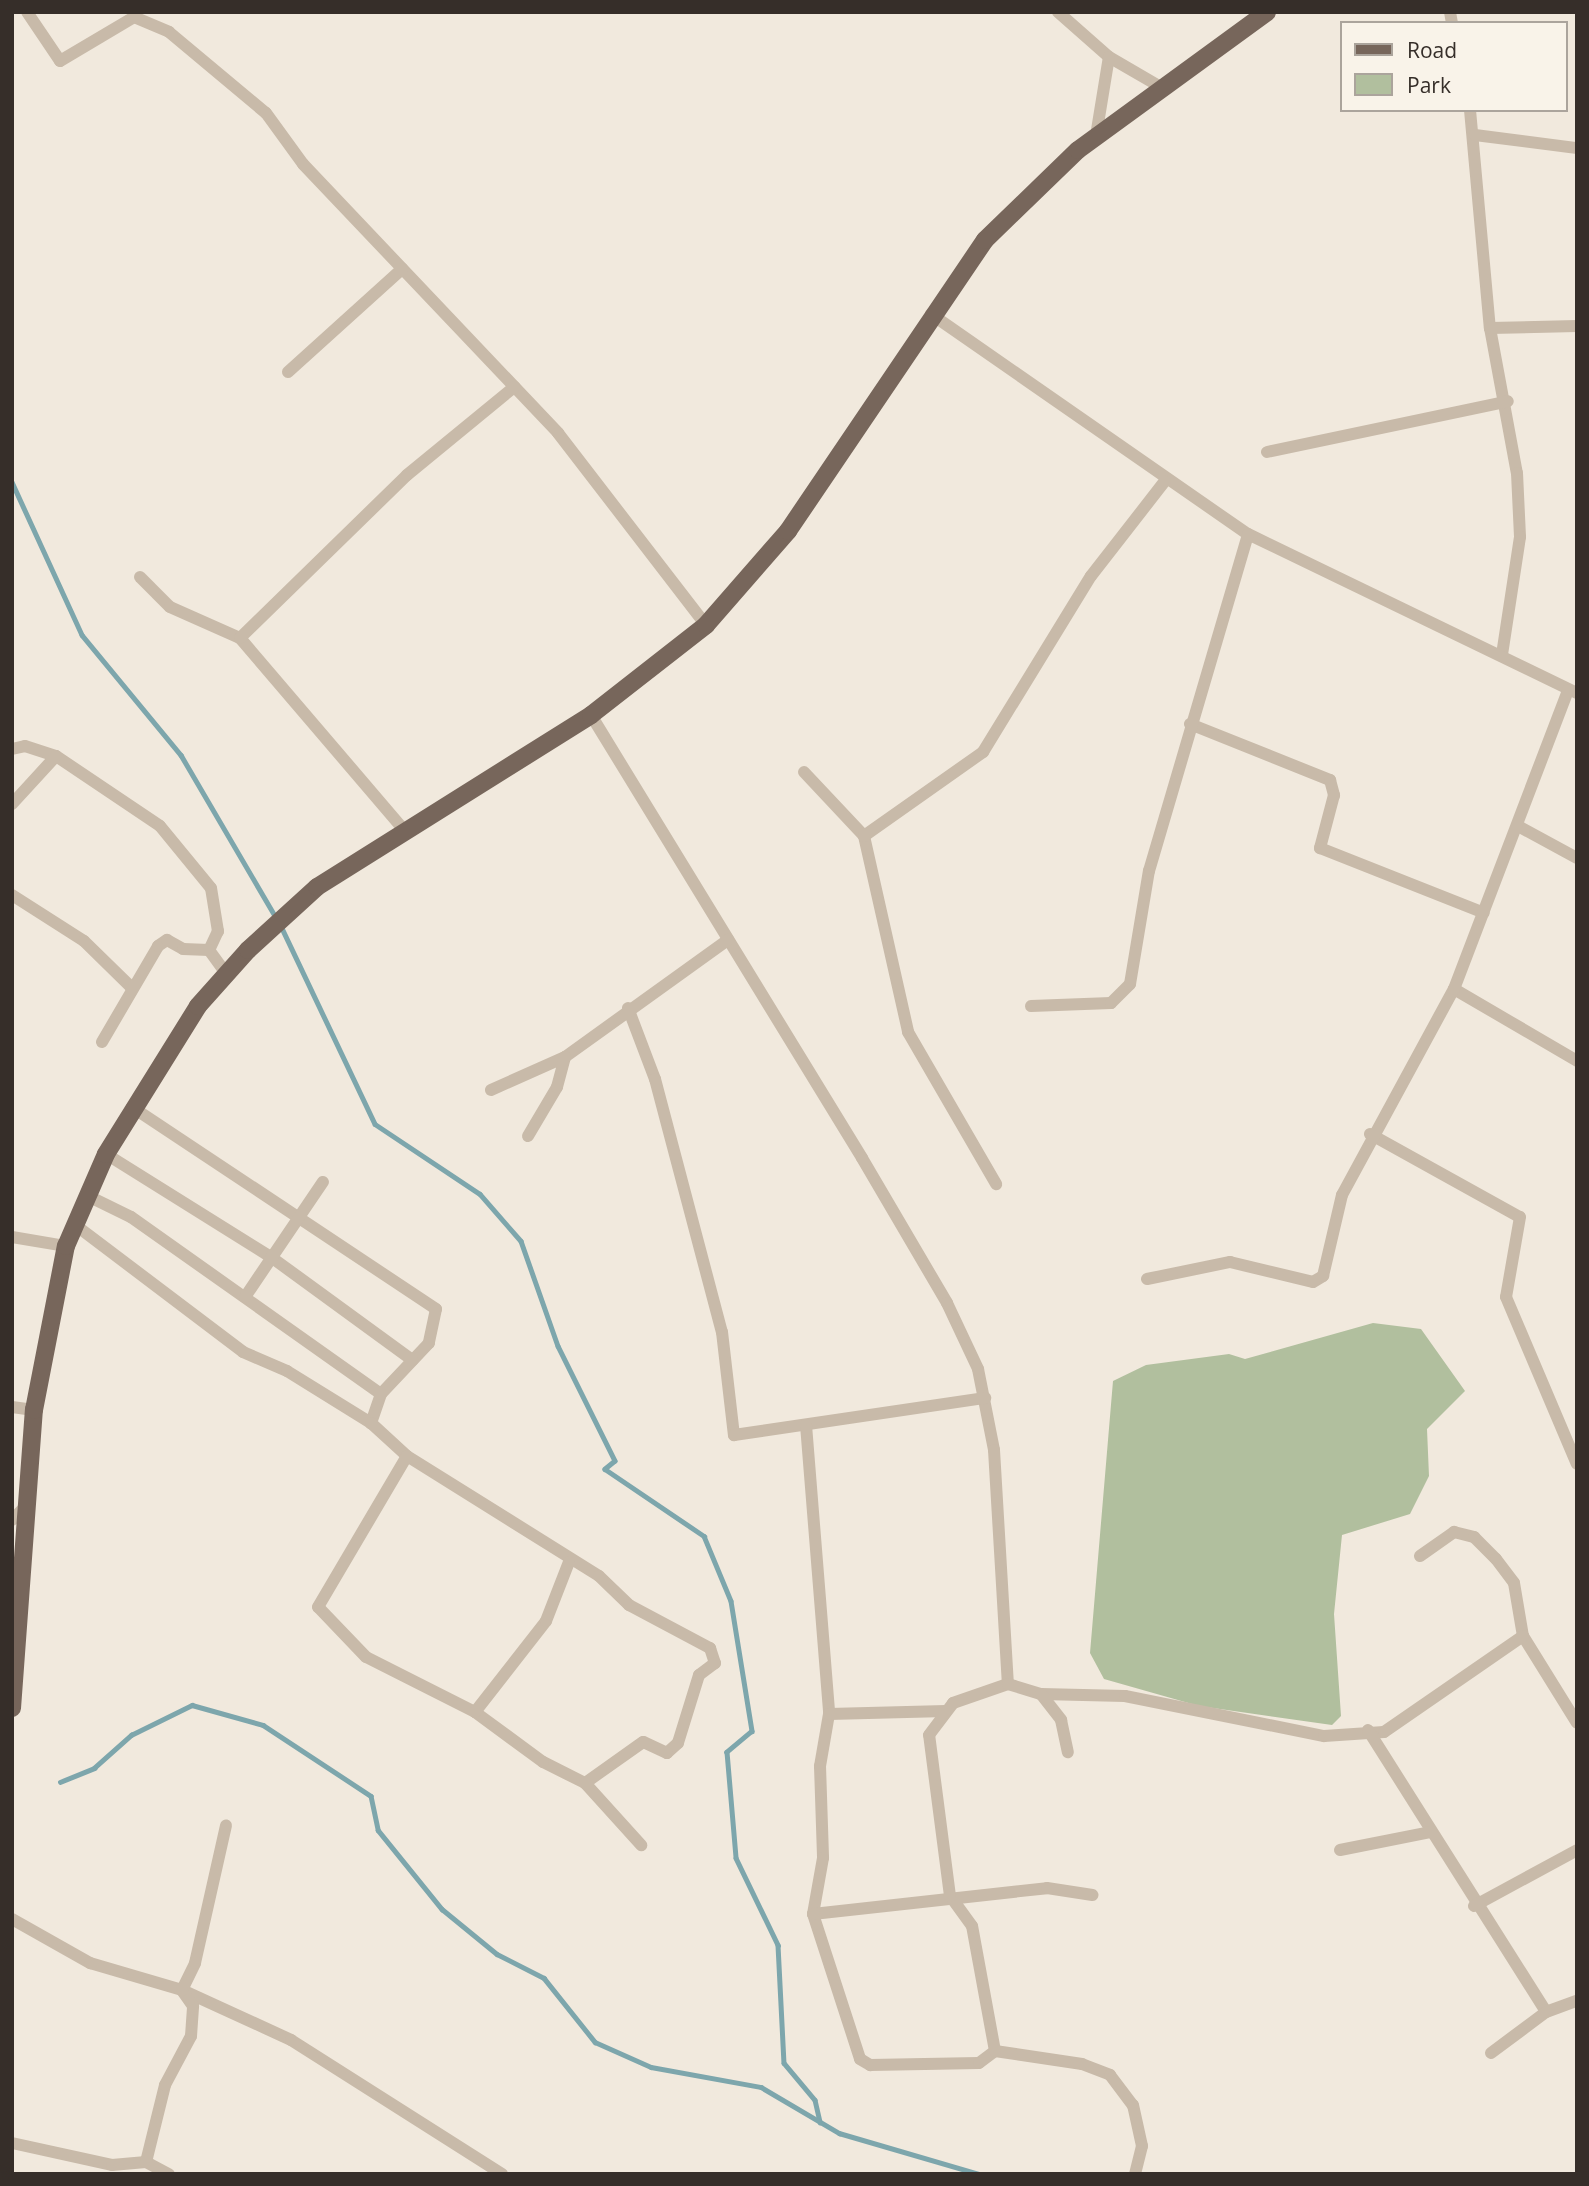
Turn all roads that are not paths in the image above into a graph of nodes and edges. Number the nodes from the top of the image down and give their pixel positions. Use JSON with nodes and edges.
{"nodes":[{"id":1,"x":27,"y":12,"type":"edge"},
{"id":2,"x":1058,"y":12,"type":"edge"},
{"id":3,"x":1267,"y":12,"type":"edge"},
{"id":4,"x":1109,"y":57,"type":"junction"},
{"id":5,"x":1159,"y":86,"type":"junction"},
{"id":6,"x":1470,"y":112,"type":"edge"},
{"id":7,"x":1475,"y":135,"type":"junction"},
{"id":8,"x":1096,"y":136,"type":"junction"},
{"id":9,"x":1577,"y":148,"type":"edge"},
{"id":10,"x":402,"y":269,"type":"junction"},
{"id":11,"x":931,"y":314,"type":"junction"},
{"id":12,"x":1577,"y":326,"type":"edge"},
{"id":13,"x":1490,"y":328,"type":"junction"},
{"id":14,"x":288,"y":372,"type":"dead end"},
{"id":15,"x":514,"y":387,"type":"junction"},
{"id":16,"x":1508,"y":401,"type":"junction"},
{"id":17,"x":1267,"y":452,"type":"dead end"},
{"id":18,"x":1165,"y":481,"type":"junction"},
{"id":19,"x":1248,"y":534,"type":"junction"},
{"id":20,"x":140,"y":577,"type":"dead end"},
{"id":21,"x":706,"y":625,"type":"junction"},
{"id":22,"x":240,"y":638,"type":"junction"},
{"id":23,"x":1502,"y":655,"type":"junction"},
{"id":24,"x":1573,"y":692,"type":"edge"},
{"id":25,"x":591,"y":715,"type":"junction"},
{"id":26,"x":1190,"y":724,"type":"junction"},
{"id":27,"x":12,"y":750,"type":"edge"},
{"id":28,"x":56,"y":756,"type":"junction"},
{"id":29,"x":804,"y":772,"type":"dead end"},
{"id":30,"x":12,"y":804,"type":"edge"},
{"id":31,"x":1518,"y":826,"type":"junction"},
{"id":32,"x":404,"y":830,"type":"junction"},
{"id":33,"x":864,"y":836,"type":"junction"},
{"id":34,"x":1577,"y":858,"type":"edge"},
{"id":35,"x":12,"y":895,"type":"edge"},
{"id":36,"x":1484,"y":913,"type":"junction"},
{"id":37,"x":728,"y":940,"type":"junction"},
{"id":38,"x":209,"y":950,"type":"junction"},
{"id":39,"x":226,"y":973,"type":"junction"},
{"id":40,"x":132,"y":988,"type":"junction"},
{"id":41,"x":1454,"y":989,"type":"junction"},
{"id":42,"x":1031,"y":1006,"type":"dead end"},
{"id":43,"x":628,"y":1008,"type":"junction"},
{"id":44,"x":102,"y":1042,"type":"dead end"},
{"id":45,"x":565,"y":1057,"type":"junction"},
{"id":46,"x":1577,"y":1061,"type":"edge"},
{"id":47,"x":491,"y":1090,"type":"dead end"},
{"id":48,"x":132,"y":1107,"type":"junction"},
{"id":49,"x":1370,"y":1134,"type":"junction"},
{"id":50,"x":528,"y":1136,"type":"dead end"},
{"id":51,"x":106,"y":1154,"type":"junction"},
{"id":52,"x":323,"y":1182,"type":"dead end"},
{"id":53,"x":996,"y":1184,"type":"dead end"},
{"id":54,"x":86,"y":1195,"type":"junction"},
{"id":55,"x":297,"y":1217,"type":"junction"},
{"id":56,"x":75,"y":1224,"type":"junction"},
{"id":57,"x":12,"y":1237,"type":"edge"},
{"id":58,"x":66,"y":1246,"type":"junction"},
{"id":59,"x":271,"y":1257,"type":"junction"},
{"id":60,"x":1147,"y":1279,"type":"dead end"},
{"id":61,"x":245,"y":1297,"type":"junction"},
{"id":62,"x":412,"y":1360,"type":"junction"},
{"id":63,"x":381,"y":1394,"type":"junction"},
{"id":64,"x":985,"y":1398,"type":"junction"},
{"id":65,"x":12,"y":1407,"type":"edge"},
{"id":66,"x":34,"y":1410,"type":"junction"},
{"id":67,"x":371,"y":1423,"type":"junction"},
{"id":68,"x":806,"y":1425,"type":"junction"},
{"id":69,"x":407,"y":1456,"type":"junction"},
{"id":70,"x":1577,"y":1464,"type":"edge"},
{"id":71,"x":26,"y":1506,"type":"junction"},
{"id":72,"x":12,"y":1520,"type":"edge"},
{"id":73,"x":1420,"y":1556,"type":"dead end"},
{"id":74,"x":569,"y":1562,"type":"junction"},
{"id":75,"x":1523,"y":1636,"type":"junction"},
{"id":76,"x":14,"y":1640,"type":"edge"},
{"id":77,"x":1008,"y":1684,"type":"junction"},
{"id":78,"x":1041,"y":1694,"type":"junction"},
{"id":79,"x":12,"y":1707,"type":"edge"},
{"id":80,"x":946,"y":1711,"type":"junction"},
{"id":81,"x":475,"y":1712,"type":"junction"},
{"id":82,"x":829,"y":1714,"type":"junction"},
{"id":83,"x":1577,"y":1723,"type":"edge"},
{"id":84,"x":1368,"y":1730,"type":"junction"},
{"id":85,"x":1068,"y":1752,"type":"dead end"},
{"id":86,"x":585,"y":1783,"type":"junction"},
{"id":87,"x":226,"y":1825,"type":"dead end"},
{"id":88,"x":1431,"y":1832,"type":"junction"},
{"id":89,"x":641,"y":1845,"type":"dead end"},
{"id":90,"x":1340,"y":1850,"type":"dead end"},
{"id":91,"x":1577,"y":1850,"type":"edge"},
{"id":92,"x":1092,"y":1895,"type":"dead end"},
{"id":93,"x":953,"y":1900,"type":"junction"},
{"id":94,"x":1474,"y":1906,"type":"junction"},
{"id":95,"x":813,"y":1914,"type":"junction"},
{"id":96,"x":12,"y":1919,"type":"edge"},
{"id":97,"x":182,"y":1990,"type":"junction"},
{"id":98,"x":1577,"y":2001,"type":"edge"},
{"id":99,"x":1546,"y":2012,"type":"junction"},
{"id":100,"x":995,"y":2051,"type":"junction"},
{"id":101,"x":1492,"y":2053,"type":"dead end"},
{"id":102,"x":12,"y":2143,"type":"edge"},
{"id":103,"x":146,"y":2162,"type":"junction"},
{"id":104,"x":114,"y":2169,"type":"edge"},
{"id":105,"x":169,"y":2174,"type":"edge"},
{"id":106,"x":502,"y":2174,"type":"edge"},
{"id":107,"x":1135,"y":2174,"type":"edge"}],
"edges":[{"from":1,"to":10,"type":"street"},
{"from":2,"to":4,"type":"street"},
{"from":3,"to":5,"type":"main road"},
{"from":4,"to":5,"type":"street"},
{"from":4,"to":8,"type":"street"},
{"from":5,"to":8,"type":"main road"},
{"from":6,"to":7,"type":"street"},
{"from":7,"to":9,"type":"street"},
{"from":7,"to":13,"type":"street"},
{"from":8,"to":11,"type":"main road"},
{"from":10,"to":14,"type":"street"},
{"from":10,"to":15,"type":"street"},
{"from":11,"to":18,"type":"street"},
{"from":11,"to":21,"type":"main road"},
{"from":12,"to":13,"type":"street"},
{"from":13,"to":16,"type":"street"},
{"from":15,"to":21,"type":"street"},
{"from":15,"to":22,"type":"street"},
{"from":16,"to":17,"type":"street"},
{"from":16,"to":23,"type":"street"},
{"from":18,"to":19,"type":"street"},
{"from":18,"to":33,"type":"street"},
{"from":19,"to":23,"type":"street"},
{"from":19,"to":26,"type":"street"},
{"from":20,"to":22,"type":"street"},
{"from":21,"to":25,"type":"main road"},
{"from":22,"to":32,"type":"street"},
{"from":23,"to":24,"type":"street"},
{"from":24,"to":31,"type":"street"},
{"from":25,"to":32,"type":"main road"},
{"from":25,"to":37,"type":"street"},
{"from":26,"to":36,"type":"street"},
{"from":26,"to":42,"type":"street"},
{"from":27,"to":28,"type":"street"},
{"from":28,"to":30,"type":"street"},
{"from":28,"to":38,"type":"street"},
{"from":29,"to":33,"type":"street"},
{"from":31,"to":34,"type":"street"},
{"from":31,"to":36,"type":"street"},
{"from":32,"to":39,"type":"main road"},
{"from":33,"to":53,"type":"street"},
{"from":35,"to":40,"type":"street"},
{"from":36,"to":41,"type":"street"},
{"from":37,"to":43,"type":"street"},
{"from":37,"to":64,"type":"street"},
{"from":38,"to":39,"type":"street"},
{"from":38,"to":40,"type":"street"},
{"from":39,"to":48,"type":"main road"},
{"from":40,"to":44,"type":"street"},
{"from":41,"to":46,"type":"street"},
{"from":41,"to":49,"type":"street"},
{"from":43,"to":45,"type":"street"},
{"from":43,"to":68,"type":"street"},
{"from":45,"to":47,"type":"street"},
{"from":45,"to":50,"type":"street"},
{"from":48,"to":51,"type":"main road"},
{"from":48,"to":55,"type":"street"},
{"from":49,"to":60,"type":"street"},
{"from":49,"to":70,"type":"street"},
{"from":51,"to":54,"type":"main road"},
{"from":51,"to":59,"type":"street"},
{"from":52,"to":55,"type":"street"},
{"from":54,"to":56,"type":"main road"},
{"from":54,"to":61,"type":"street"},
{"from":55,"to":59,"type":"street"},
{"from":55,"to":62,"type":"street"},
{"from":56,"to":58,"type":"main road"},
{"from":56,"to":67,"type":"street"},
{"from":57,"to":58,"type":"street"},
{"from":58,"to":66,"type":"main road"},
{"from":59,"to":61,"type":"street"},
{"from":59,"to":62,"type":"street"},
{"from":61,"to":63,"type":"street"},
{"from":62,"to":63,"type":"street"},
{"from":63,"to":67,"type":"street"},
{"from":64,"to":68,"type":"street"},
{"from":64,"to":77,"type":"street"},
{"from":65,"to":66,"type":"street"},
{"from":66,"to":71,"type":"main road"},
{"from":67,"to":69,"type":"street"},
{"from":68,"to":82,"type":"street"},
{"from":69,"to":74,"type":"street"},
{"from":69,"to":81,"type":"street"},
{"from":71,"to":72,"type":"street"},
{"from":71,"to":76,"type":"main road"},
{"from":73,"to":75,"type":"street"},
{"from":74,"to":81,"type":"street"},
{"from":74,"to":86,"type":"street"},
{"from":75,"to":83,"type":"street"},
{"from":75,"to":84,"type":"street"},
{"from":76,"to":79,"type":"main road"},
{"from":77,"to":78,"type":"street"},
{"from":77,"to":80,"type":"street"},
{"from":78,"to":84,"type":"street"},
{"from":78,"to":85,"type":"street"},
{"from":80,"to":82,"type":"street"},
{"from":80,"to":93,"type":"street"},
{"from":81,"to":86,"type":"street"},
{"from":82,"to":95,"type":"street"},
{"from":84,"to":88,"type":"street"},
{"from":86,"to":89,"type":"street"},
{"from":87,"to":97,"type":"street"},
{"from":88,"to":90,"type":"street"},
{"from":88,"to":94,"type":"street"},
{"from":91,"to":94,"type":"street"},
{"from":92,"to":93,"type":"street"},
{"from":93,"to":95,"type":"street"},
{"from":93,"to":100,"type":"street"},
{"from":94,"to":99,"type":"street"},
{"from":95,"to":100,"type":"street"},
{"from":96,"to":97,"type":"street"},
{"from":97,"to":103,"type":"street"},
{"from":97,"to":106,"type":"street"},
{"from":98,"to":99,"type":"street"},
{"from":99,"to":101,"type":"street"},
{"from":100,"to":107,"type":"street"},
{"from":102,"to":104,"type":"street"},
{"from":103,"to":104,"type":"street"},
{"from":103,"to":105,"type":"street"}]}
